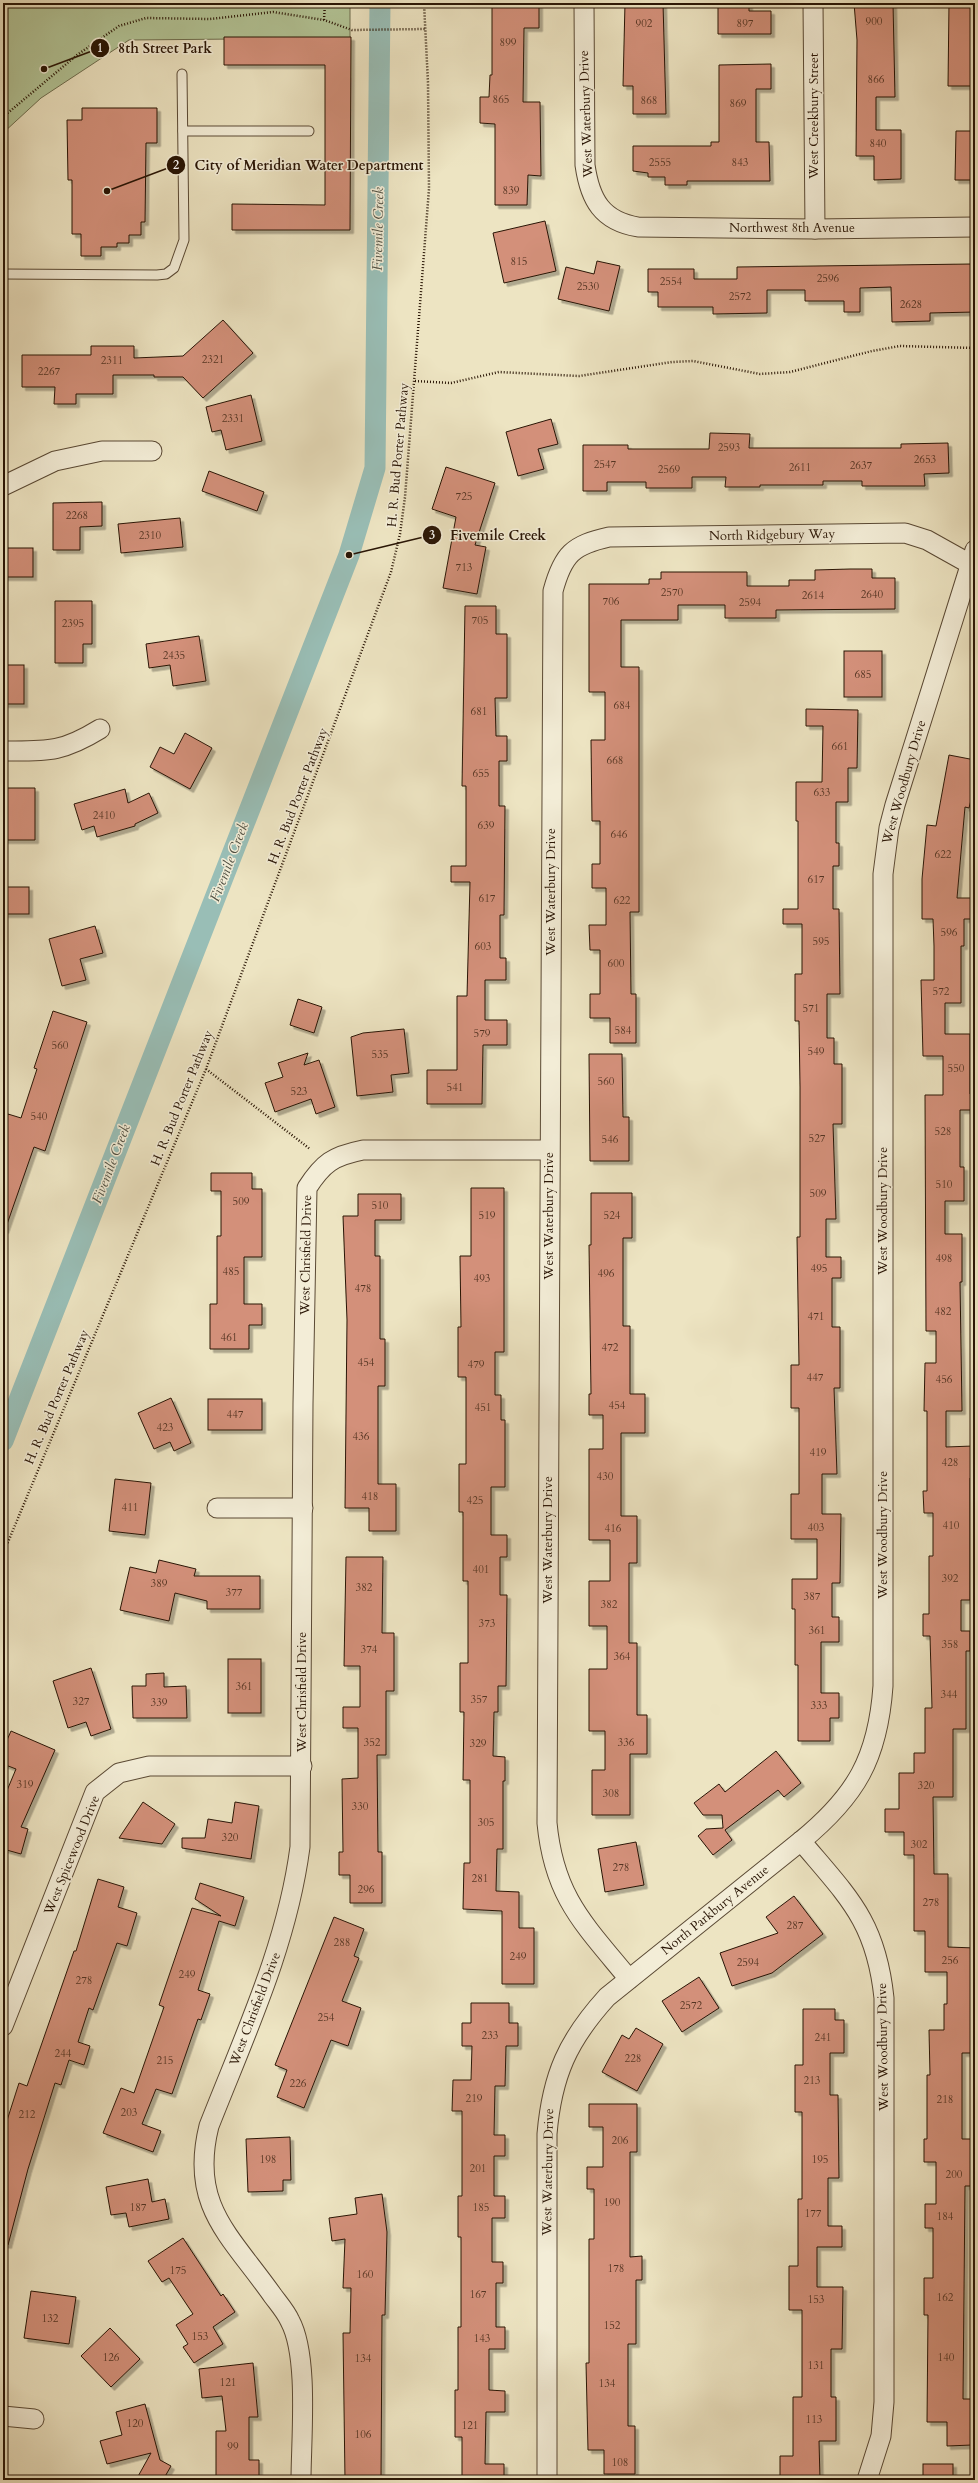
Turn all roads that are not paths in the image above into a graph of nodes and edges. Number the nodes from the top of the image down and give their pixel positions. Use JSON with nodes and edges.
{"nodes":[{"id":1,"x":584,"y":3,"type":"edge"},
{"id":2,"x":813,"y":3,"type":"edge"},
{"id":3,"x":182,"y":74,"type":"dead end"},
{"id":4,"x":182,"y":131,"type":"junction"},
{"id":5,"x":309,"y":131,"type":"dead end"},
{"id":6,"x":610,"y":218,"type":"joint"},
{"id":7,"x":975,"y":227,"type":"edge"},
{"id":8,"x":815,"y":229,"type":"junction"},
{"id":9,"x":3,"y":274,"type":"edge"},
{"id":10,"x":152,"y":451,"type":"dead end"},
{"id":11,"x":3,"y":486,"type":"edge"},
{"id":12,"x":570,"y":552,"type":"joint"},
{"id":13,"x":973,"y":557,"type":"edge"},
{"id":14,"x":100,"y":728,"type":"dead end"},
{"id":15,"x":3,"y":751,"type":"edge"},
{"id":16,"x":549,"y":1150,"type":"junction"},
{"id":17,"x":217,"y":1508,"type":"dead end"},
{"id":18,"x":303,"y":1508,"type":"junction"},
{"id":19,"x":302,"y":1766,"type":"junction"},
{"id":20,"x":801,"y":1841,"type":"junction"},
{"id":21,"x":629,"y":1979,"type":"junction"},
{"id":22,"x":3,"y":2026,"type":"edge"},
{"id":23,"x":3,"y":2416,"type":"edge"},
{"id":24,"x":34,"y":2419,"type":"dead end"},
{"id":25,"x":301,"y":2480,"type":"edge"},
{"id":26,"x":547,"y":2480,"type":"edge"},
{"id":27,"x":867,"y":2480,"type":"edge"}],
"edges":[{"from":1,"to":6,"type":"street","name":"West Waterbury Drive"},
{"from":2,"to":8,"type":"street","name":"West Creekbury Street"},
{"from":3,"to":4,"type":"lane"},
{"from":4,"to":5,"type":"lane"},
{"from":4,"to":9,"type":"lane"},
{"from":6,"to":8,"type":"street","name":"Northwest 8th Avenue"},
{"from":7,"to":8,"type":"street","name":"Northwest 8th Avenue"},
{"from":10,"to":11,"type":"street"},
{"from":12,"to":13,"type":"street","name":"North Ridgebury Way"},
{"from":12,"to":16,"type":"street","name":"West Waterbury Drive"},
{"from":13,"to":20,"type":"street","name":"West Woodbury Drive"},
{"from":14,"to":15,"type":"street"},
{"from":16,"to":18,"type":"street","name":"West Chrisfield Drive"},
{"from":16,"to":21,"type":"street","name":"West Waterbury Drive"},
{"from":17,"to":18,"type":"street"},
{"from":18,"to":19,"type":"street","name":"West Chrisfield Drive"},
{"from":19,"to":22,"type":"street","name":"West Spicewood Drive"},
{"from":19,"to":25,"type":"street","name":"West Chrisfield Drive"},
{"from":20,"to":21,"type":"street","name":"North Parkbury Avenue"},
{"from":20,"to":27,"type":"street","name":"West Woodbury Drive"},
{"from":21,"to":26,"type":"street","name":"West Waterbury Drive"},
{"from":23,"to":24,"type":"street"}]}
